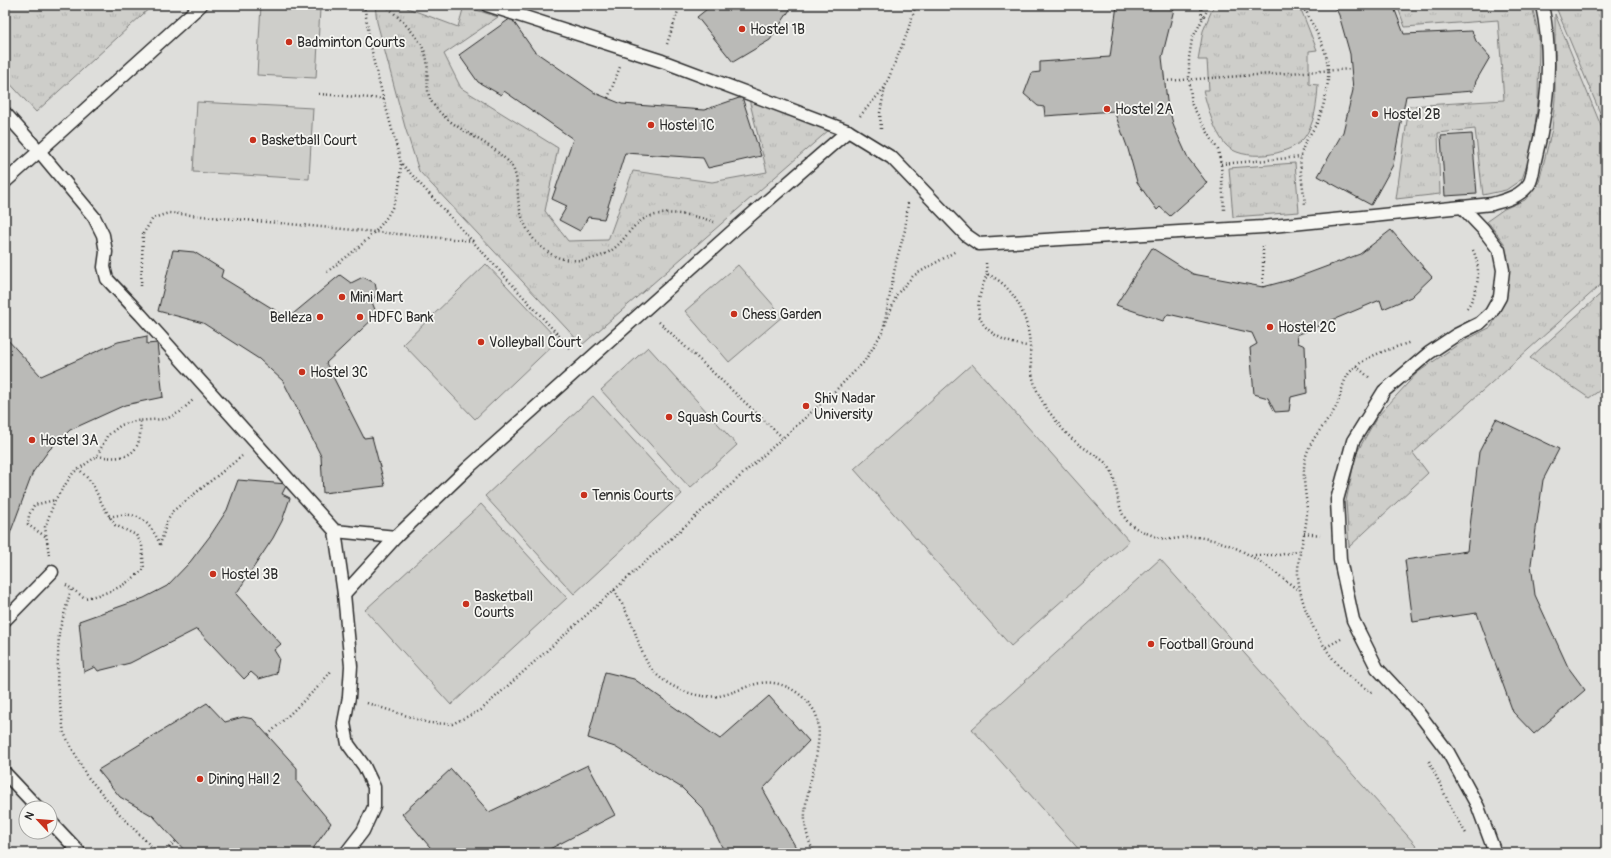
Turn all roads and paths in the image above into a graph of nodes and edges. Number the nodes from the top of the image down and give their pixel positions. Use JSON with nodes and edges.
{"nodes":[{"id":1,"x":201,"y":5,"type":"edge"},
{"id":2,"x":364,"y":5,"type":"edge"},
{"id":3,"x":386,"y":5,"type":"edge"},
{"id":4,"x":487,"y":5,"type":"edge"},
{"id":5,"x":680,"y":5,"type":"edge"},
{"id":6,"x":916,"y":5,"type":"edge"},
{"id":7,"x":1201,"y":5,"type":"edge"},
{"id":8,"x":1210,"y":5,"type":"edge"},
{"id":9,"x":1299,"y":5,"type":"edge"},
{"id":10,"x":1304,"y":5,"type":"edge"},
{"id":11,"x":1542,"y":5,"type":"edge"},
{"id":12,"x":1307,"y":14,"type":"junction"},
{"id":13,"x":1202,"y":18,"type":"junction"},
{"id":14,"x":627,"y":50,"type":"junction"},
{"id":15,"x":662,"y":61,"type":"junction"},
{"id":16,"x":1351,"y":69,"type":"dead end"},
{"id":17,"x":1328,"y":70,"type":"junction"},
{"id":18,"x":1189,"y":79,"type":"junction"},
{"id":19,"x":1164,"y":81,"type":"dead end"},
{"id":20,"x":885,"y":87,"type":"junction"},
{"id":21,"x":319,"y":94,"type":"dead end"},
{"id":22,"x":608,"y":98,"type":"dead end"},
{"id":23,"x":384,"y":99,"type":"junction"},
{"id":24,"x":5,"y":113,"type":"edge"},
{"id":25,"x":848,"y":131,"type":"junction"},
{"id":26,"x":39,"y":151,"type":"junction"},
{"id":27,"x":1301,"y":157,"type":"junction"},
{"id":28,"x":892,"y":158,"type":"junction"},
{"id":29,"x":401,"y":163,"type":"junction"},
{"id":30,"x":1221,"y":164,"type":"junction"},
{"id":31,"x":5,"y":182,"type":"edge"},
{"id":32,"x":909,"y":196,"type":"dead end"},
{"id":33,"x":1462,"y":208,"type":"junction"},
{"id":34,"x":1306,"y":223,"type":"junction"},
{"id":35,"x":736,"y":228,"type":"junction"},
{"id":36,"x":1263,"y":228,"type":"junction"},
{"id":37,"x":1225,"y":230,"type":"junction"},
{"id":38,"x":373,"y":232,"type":"junction"},
{"id":39,"x":474,"y":241,"type":"junction"},
{"id":40,"x":982,"y":244,"type":"junction"},
{"id":41,"x":1471,"y":247,"type":"dead end"},
{"id":42,"x":327,"y":272,"type":"dead end"},
{"id":43,"x":987,"y":274,"type":"junction"},
{"id":44,"x":1263,"y":286,"type":"dead end"},
{"id":45,"x":646,"y":310,"type":"junction"},
{"id":46,"x":1464,"y":312,"type":"dead end"},
{"id":47,"x":141,"y":314,"type":"junction"},
{"id":48,"x":883,"y":331,"type":"junction"},
{"id":49,"x":1413,"y":341,"type":"dead end"},
{"id":50,"x":1028,"y":346,"type":"junction"},
{"id":51,"x":585,"y":364,"type":"junction"},
{"id":52,"x":206,"y":388,"type":"junction"},
{"id":53,"x":140,"y":420,"type":"junction"},
{"id":54,"x":782,"y":437,"type":"junction"},
{"id":55,"x":256,"y":443,"type":"junction"},
{"id":56,"x":97,"y":456,"type":"junction"},
{"id":57,"x":79,"y":469,"type":"junction"},
{"id":58,"x":55,"y":500,"type":"junction"},
{"id":59,"x":109,"y":517,"type":"junction"},
{"id":60,"x":334,"y":531,"type":"junction"},
{"id":61,"x":396,"y":537,"type":"junction"},
{"id":62,"x":1299,"y":551,"type":"junction"},
{"id":63,"x":1248,"y":555,"type":"junction"},
{"id":64,"x":52,"y":572,"type":"joint"},
{"id":65,"x":71,"y":590,"type":"junction"},
{"id":66,"x":614,"y":590,"type":"junction"},
{"id":67,"x":1299,"y":591,"type":"junction"},
{"id":68,"x":344,"y":594,"type":"junction"},
{"id":69,"x":5,"y":620,"type":"edge"},
{"id":70,"x":348,"y":641,"type":"junction"},
{"id":71,"x":1373,"y":693,"type":"dead end"},
{"id":72,"x":349,"y":697,"type":"junction"},
{"id":73,"x":268,"y":735,"type":"dead end"},
{"id":74,"x":1429,"y":760,"type":"dead end"},
{"id":75,"x":5,"y":773,"type":"edge"},
{"id":76,"x":30,"y":800,"type":"edge"},
{"id":77,"x":58,"y":830,"type":"edge"},
{"id":78,"x":176,"y":840,"type":"dead end"},
{"id":79,"x":1470,"y":840,"type":"dead end"},
{"id":80,"x":80,"y":853,"type":"edge"},
{"id":81,"x":158,"y":853,"type":"edge"},
{"id":82,"x":163,"y":853,"type":"edge"},
{"id":83,"x":346,"y":853,"type":"edge"},
{"id":84,"x":814,"y":853,"type":"edge"},
{"id":85,"x":1495,"y":853,"type":"edge"}],
"edges":[{"from":1,"to":26,"type":"lane"},
{"from":2,"to":23,"type":"path"},
{"from":3,"to":35,"type":"path"},
{"from":4,"to":14,"type":"lane"},
{"from":5,"to":15,"type":"path"},
{"from":6,"to":20,"type":"path"},
{"from":7,"to":13,"type":"path"},
{"from":8,"to":13,"type":"path"},
{"from":9,"to":12,"type":"path"},
{"from":10,"to":12,"type":"path"},
{"from":11,"to":33,"type":"lane"},
{"from":12,"to":17,"type":"path"},
{"from":13,"to":18,"type":"path"},
{"from":14,"to":15,"type":"lane"},
{"from":14,"to":22,"type":"path"},
{"from":15,"to":25,"type":"lane"},
{"from":16,"to":17,"type":"path"},
{"from":17,"to":18,"type":"path"},
{"from":17,"to":27,"type":"path"},
{"from":18,"to":19,"type":"path"},
{"from":18,"to":30,"type":"path"},
{"from":20,"to":25,"type":"path"},
{"from":20,"to":28,"type":"path"},
{"from":21,"to":23,"type":"path"},
{"from":23,"to":29,"type":"path"},
{"from":24,"to":26,"type":"lane"},
{"from":25,"to":28,"type":"lane"},
{"from":25,"to":35,"type":"lane"},
{"from":26,"to":31,"type":"lane"},
{"from":26,"to":47,"type":"lane"},
{"from":27,"to":30,"type":"path"},
{"from":27,"to":34,"type":"path"},
{"from":28,"to":40,"type":"lane"},
{"from":29,"to":38,"type":"path"},
{"from":29,"to":39,"type":"path"},
{"from":30,"to":37,"type":"path"},
{"from":32,"to":48,"type":"path"},
{"from":33,"to":34,"type":"lane"},
{"from":33,"to":85,"type":"lane"},
{"from":34,"to":36,"type":"lane"},
{"from":35,"to":45,"type":"lane"},
{"from":36,"to":37,"type":"lane"},
{"from":36,"to":44,"type":"path"},
{"from":37,"to":40,"type":"lane"},
{"from":38,"to":39,"type":"path"},
{"from":38,"to":42,"type":"path"},
{"from":38,"to":47,"type":"path"},
{"from":39,"to":51,"type":"path"},
{"from":40,"to":43,"type":"path"},
{"from":40,"to":48,"type":"path"},
{"from":41,"to":46,"type":"path"},
{"from":43,"to":50,"type":"path"},
{"from":43,"to":50,"type":"path"},
{"from":45,"to":51,"type":"lane"},
{"from":45,"to":54,"type":"path"},
{"from":47,"to":52,"type":"lane"},
{"from":48,"to":54,"type":"path"},
{"from":49,"to":62,"type":"path"},
{"from":50,"to":63,"type":"path"},
{"from":51,"to":61,"type":"lane"},
{"from":52,"to":53,"type":"path"},
{"from":52,"to":55,"type":"lane"},
{"from":53,"to":56,"type":"path"},
{"from":53,"to":56,"type":"path"},
{"from":54,"to":66,"type":"path"},
{"from":55,"to":59,"type":"path"},
{"from":55,"to":60,"type":"lane"},
{"from":56,"to":57,"type":"path"},
{"from":57,"to":58,"type":"path"},
{"from":57,"to":59,"type":"path"},
{"from":58,"to":58,"type":"path"},
{"from":59,"to":65,"type":"path"},
{"from":60,"to":61,"type":"lane"},
{"from":60,"to":68,"type":"lane"},
{"from":61,"to":68,"type":"lane"},
{"from":62,"to":63,"type":"path"},
{"from":62,"to":67,"type":"path"},
{"from":63,"to":67,"type":"path"},
{"from":64,"to":65,"type":"path"},
{"from":64,"to":69,"type":"lane"},
{"from":65,"to":81,"type":"path"},
{"from":66,"to":72,"type":"path"},
{"from":66,"to":84,"type":"path"},
{"from":67,"to":71,"type":"path"},
{"from":68,"to":70,"type":"lane"},
{"from":70,"to":72,"type":"lane"},
{"from":70,"to":73,"type":"path"},
{"from":72,"to":83,"type":"lane"},
{"from":74,"to":79,"type":"path"},
{"from":75,"to":76,"type":"lane"},
{"from":77,"to":80,"type":"lane"},
{"from":78,"to":82,"type":"path"}]}
